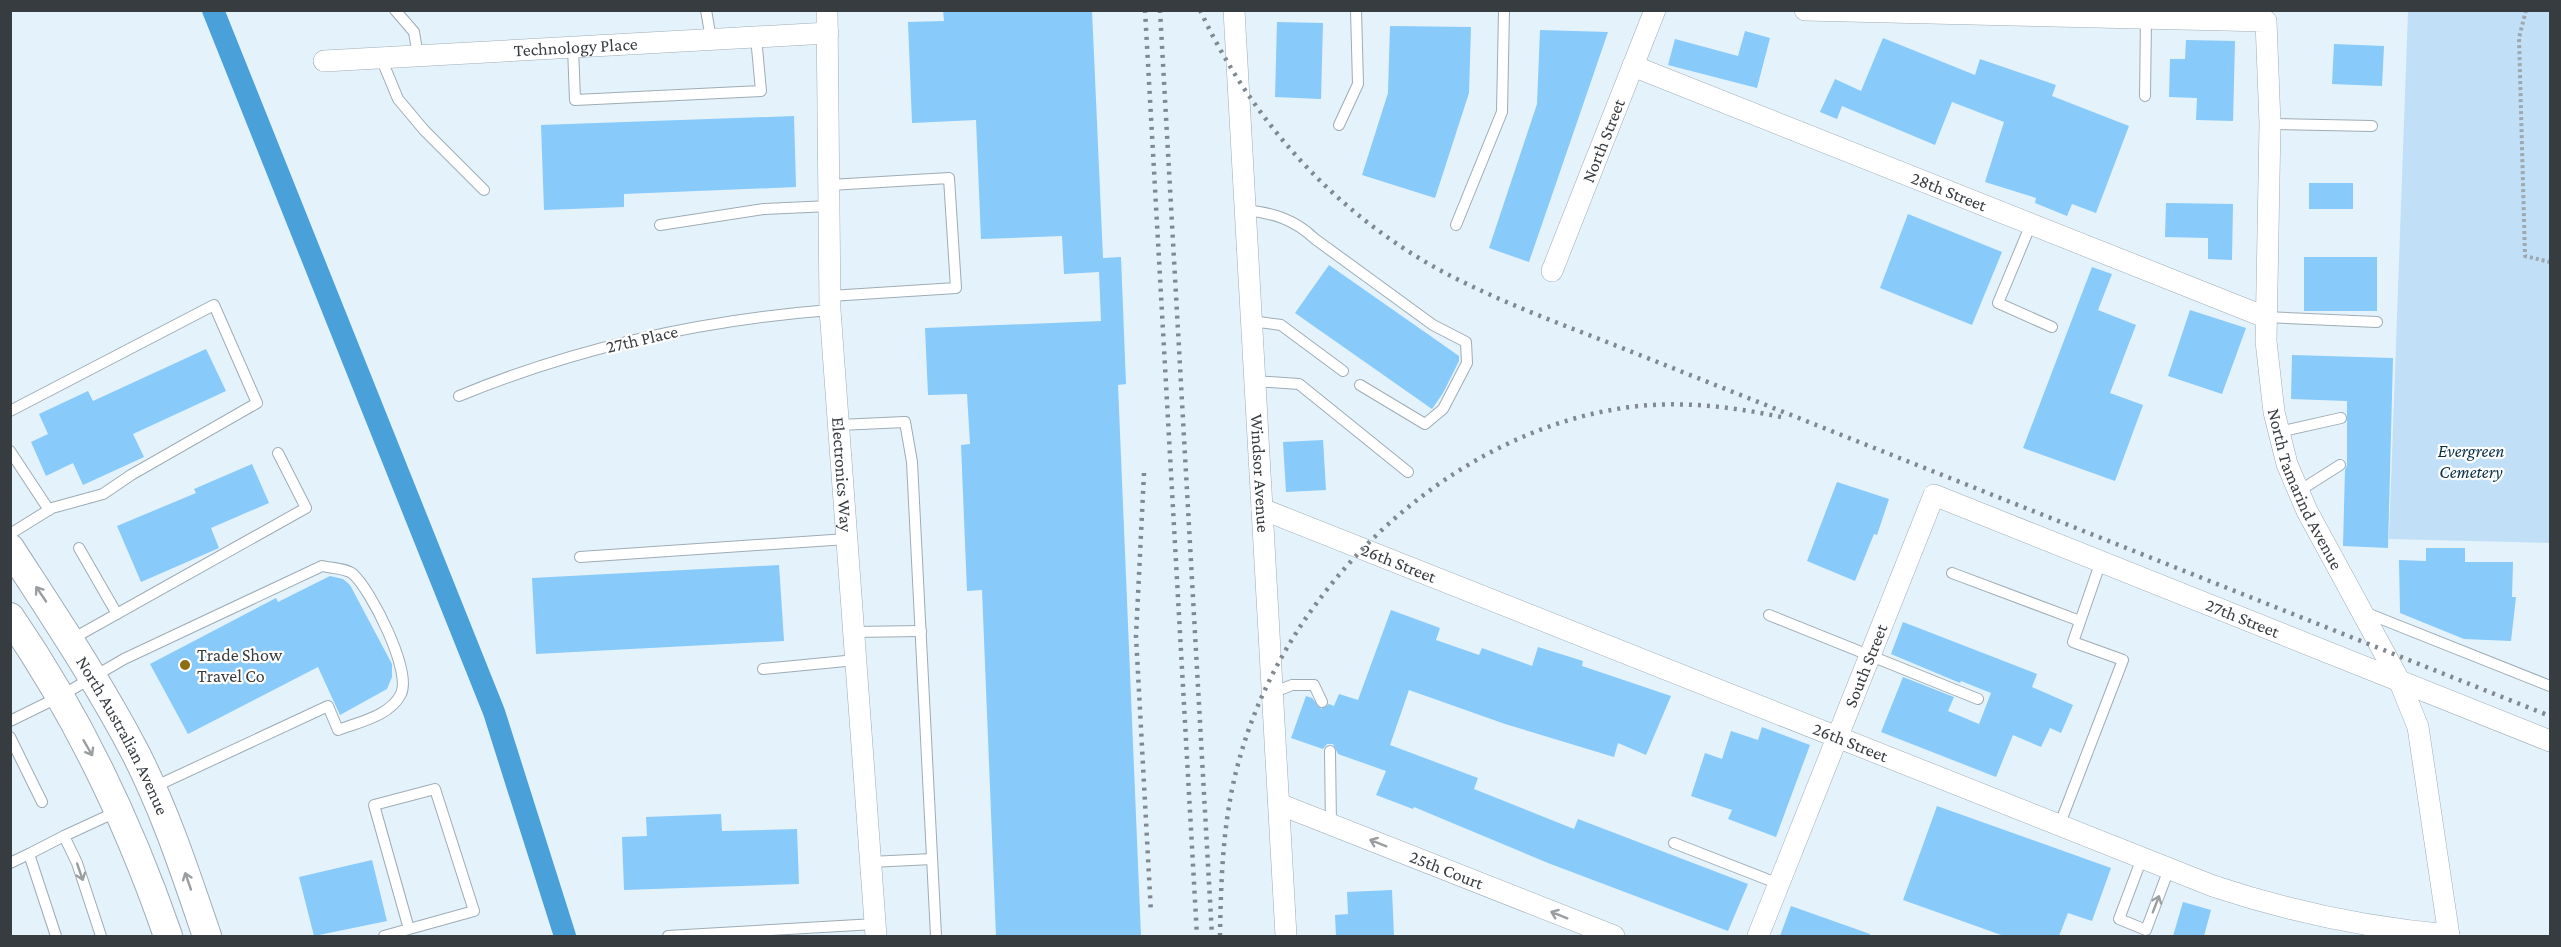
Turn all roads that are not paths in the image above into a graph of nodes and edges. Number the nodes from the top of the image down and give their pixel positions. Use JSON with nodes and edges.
{"nodes":[{"id":1,"x":395,"y":10,"type":"edge"},
{"id":2,"x":706,"y":10,"type":"edge"},
{"id":3,"x":827,"y":10,"type":"edge"},
{"id":4,"x":1234,"y":10,"type":"edge"},
{"id":5,"x":1356,"y":10,"type":"edge"},
{"id":6,"x":1504,"y":10,"type":"edge"},
{"id":7,"x":1655,"y":10,"type":"edge"},
{"id":8,"x":1805,"y":10,"type":"edge"},
{"id":9,"x":2146,"y":18,"type":"junction"},
{"id":10,"x":828,"y":33,"type":"junction"},
{"id":11,"x":756,"y":37,"type":"junction"},
{"id":12,"x":711,"y":39,"type":"junction"},
{"id":13,"x":573,"y":47,"type":"junction"},
{"id":14,"x":418,"y":56,"type":"junction"},
{"id":15,"x":381,"y":58,"type":"junction"},
{"id":16,"x":324,"y":61,"type":"dead end"},
{"id":17,"x":1633,"y":66,"type":"junction"},
{"id":18,"x":2145,"y":96,"type":"dead end"},
{"id":19,"x":2270,"y":124,"type":"junction"},
{"id":20,"x":1339,"y":125,"type":"dead end"},
{"id":21,"x":2372,"y":126,"type":"dead end"},
{"id":22,"x":830,"y":185,"type":"junction"},
{"id":23,"x":484,"y":190,"type":"dead end"},
{"id":24,"x":830,"y":206,"type":"junction"},
{"id":25,"x":1245,"y":210,"type":"junction"},
{"id":26,"x":2031,"y":224,"type":"junction"},
{"id":27,"x":660,"y":225,"type":"dead end"},
{"id":28,"x":1456,"y":225,"type":"dead end"},
{"id":29,"x":1552,"y":271,"type":"dead end"},
{"id":30,"x":830,"y":303,"type":"junction"},
{"id":31,"x":2265,"y":317,"type":"junction"},
{"id":32,"x":1251,"y":321,"type":"junction"},
{"id":33,"x":2377,"y":322,"type":"dead end"},
{"id":34,"x":2052,"y":327,"type":"dead end"},
{"id":35,"x":1343,"y":371,"type":"dead end"},
{"id":36,"x":1254,"y":381,"type":"junction"},
{"id":37,"x":1360,"y":386,"type":"dead end"},
{"id":38,"x":459,"y":396,"type":"dead end"},
{"id":39,"x":10,"y":411,"type":"edge"},
{"id":40,"x":2341,"y":418,"type":"dead end"},
{"id":41,"x":839,"y":425,"type":"junction"},
{"id":42,"x":2279,"y":432,"type":"junction"},
{"id":43,"x":10,"y":451,"type":"edge"},
{"id":44,"x":278,"y":453,"type":"dead end"},
{"id":45,"x":2340,"y":465,"type":"dead end"},
{"id":46,"x":1408,"y":472,"type":"dead end"},
{"id":47,"x":2299,"y":491,"type":"junction"},
{"id":48,"x":1934,"y":495,"type":"joint"},
{"id":49,"x":49,"y":510,"type":"junction"},
{"id":50,"x":1262,"y":510,"type":"junction"},
{"id":51,"x":10,"y":534,"type":"edge"},
{"id":52,"x":847,"y":539,"type":"junction"},
{"id":53,"x":10,"y":548,"type":"edge"},
{"id":54,"x":80,"y":548,"type":"dead end"},
{"id":55,"x":580,"y":557,"type":"dead end"},
{"id":56,"x":2101,"y":561,"type":"junction"},
{"id":57,"x":1952,"y":573,"type":"dead end"},
{"id":58,"x":2361,"y":611,"type":"junction"},
{"id":59,"x":117,"y":614,"type":"junction"},
{"id":60,"x":1769,"y":615,"type":"dead end"},
{"id":61,"x":10,"y":617,"type":"edge"},
{"id":62,"x":2080,"y":621,"type":"junction"},
{"id":63,"x":921,"y":631,"type":"junction"},
{"id":64,"x":854,"y":632,"type":"junction"},
{"id":65,"x":70,"y":640,"type":"junction"},
{"id":66,"x":1869,"y":656,"type":"junction"},
{"id":67,"x":856,"y":660,"type":"junction"},
{"id":68,"x":763,"y":669,"type":"dead end"},
{"id":69,"x":91,"y":676,"type":"junction"},
{"id":70,"x":2398,"y":680,"type":"junction"},
{"id":71,"x":2550,"y":686,"type":"edge"},
{"id":72,"x":1272,"y":693,"type":"junction"},
{"id":73,"x":59,"y":697,"type":"junction"},
{"id":74,"x":1978,"y":699,"type":"dead end"},
{"id":75,"x":1322,"y":702,"type":"dead end"},
{"id":76,"x":10,"y":721,"type":"edge"},
{"id":77,"x":10,"y":737,"type":"edge"},
{"id":78,"x":1837,"y":738,"type":"junction"},
{"id":79,"x":2550,"y":741,"type":"edge"},
{"id":80,"x":1330,"y":752,"type":"dead end"},
{"id":81,"x":151,"y":788,"type":"junction"},
{"id":82,"x":42,"y":802,"type":"dead end"},
{"id":83,"x":1279,"y":804,"type":"junction"},
{"id":84,"x":119,"y":811,"type":"junction"},
{"id":85,"x":1331,"y":825,"type":"junction"},
{"id":86,"x":2059,"y":826,"type":"junction"},
{"id":87,"x":64,"y":836,"type":"junction"},
{"id":88,"x":1674,"y":843,"type":"dead end"},
{"id":89,"x":29,"y":854,"type":"junction"},
{"id":90,"x":2142,"y":858,"type":"junction"},
{"id":91,"x":932,"y":859,"type":"junction"},
{"id":92,"x":870,"y":862,"type":"junction"},
{"id":93,"x":10,"y":863,"type":"edge"},
{"id":94,"x":2169,"y":869,"type":"junction"},
{"id":95,"x":1779,"y":884,"type":"junction"},
{"id":96,"x":409,"y":930,"type":"junction"},
{"id":97,"x":875,"y":930,"type":"edge"},
{"id":98,"x":56,"y":936,"type":"edge"},
{"id":99,"x":101,"y":936,"type":"edge"},
{"id":100,"x":168,"y":936,"type":"edge"},
{"id":101,"x":207,"y":936,"type":"edge"},
{"id":102,"x":384,"y":936,"type":"edge"},
{"id":103,"x":668,"y":936,"type":"edge"},
{"id":104,"x":936,"y":936,"type":"edge"},
{"id":105,"x":1286,"y":936,"type":"edge"},
{"id":106,"x":1614,"y":936,"type":"edge"},
{"id":107,"x":1758,"y":936,"type":"edge"},
{"id":108,"x":2449,"y":936,"type":"edge"}],
"edges":[{"from":1,"to":14,"type":"lane"},
{"from":2,"to":12,"type":"lane"},
{"from":3,"to":10,"type":"street","name":"Electronics Way"},
{"from":4,"to":25,"type":"street","name":"Windsor Avenue"},
{"from":5,"to":20,"type":"lane"},
{"from":6,"to":28,"type":"lane"},
{"from":7,"to":17,"type":"street","name":"North Street"},
{"from":8,"to":9,"type":"street"},
{"from":9,"to":18,"type":"lane"},
{"from":9,"to":19,"type":"street","name":"North Tamarind Avenue"},
{"from":10,"to":11,"type":"street","name":"Technology Place"},
{"from":10,"to":22,"type":"street","name":"Electronics Way"},
{"from":11,"to":12,"type":"street","name":"Technology Place"},
{"from":11,"to":13,"type":"lane"},
{"from":12,"to":13,"type":"street","name":"Technology Place"},
{"from":13,"to":14,"type":"street","name":"Technology Place"},
{"from":14,"to":15,"type":"street","name":"Technology Place"},
{"from":15,"to":16,"type":"street","name":"Technology Place"},
{"from":15,"to":23,"type":"lane"},
{"from":17,"to":26,"type":"street","name":"28th Street"},
{"from":17,"to":29,"type":"street","name":"North Street"},
{"from":19,"to":21,"type":"lane"},
{"from":19,"to":31,"type":"street","name":"North Tamarind Avenue"},
{"from":22,"to":24,"type":"street","name":"Electronics Way"},
{"from":22,"to":30,"type":"lane","name":"27th Place"},
{"from":24,"to":27,"type":"lane"},
{"from":24,"to":30,"type":"street","name":"Electronics Way"},
{"from":25,"to":32,"type":"street","name":"Windsor Avenue"},
{"from":25,"to":37,"type":"lane"},
{"from":26,"to":31,"type":"street","name":"28th Street"},
{"from":26,"to":34,"type":"lane"},
{"from":30,"to":38,"type":"lane","name":"27th Place"},
{"from":30,"to":41,"type":"street","name":"Electronics Way"},
{"from":31,"to":33,"type":"lane"},
{"from":31,"to":42,"type":"street","name":"North Tamarind Avenue"},
{"from":32,"to":35,"type":"lane"},
{"from":32,"to":36,"type":"street","name":"Windsor Avenue"},
{"from":36,"to":46,"type":"lane"},
{"from":36,"to":50,"type":"street","name":"Windsor Avenue"},
{"from":39,"to":49,"type":"lane"},
{"from":40,"to":42,"type":"lane"},
{"from":41,"to":52,"type":"street","name":"Electronics Way"},
{"from":41,"to":63,"type":"lane"},
{"from":42,"to":47,"type":"street","name":"North Tamarind Avenue"},
{"from":43,"to":49,"type":"lane"},
{"from":44,"to":59,"type":"lane"},
{"from":45,"to":47,"type":"lane"},
{"from":47,"to":58,"type":"street","name":"North Tamarind Avenue"},
{"from":48,"to":56,"type":"street","name":"27th Street"},
{"from":48,"to":66,"type":"street","name":"South Street"},
{"from":49,"to":51,"type":"lane"},
{"from":50,"to":72,"type":"street","name":"Windsor Avenue"},
{"from":50,"to":78,"type":"street","name":"26th Street"},
{"from":52,"to":55,"type":"lane"},
{"from":52,"to":64,"type":"street","name":"Electronics Way"},
{"from":65,"to":53,"type":"main road","name":"North Australian Avenue","one_way":true},
{"from":54,"to":59,"type":"lane"},
{"from":56,"to":62,"type":"lane"},
{"from":56,"to":70,"type":"street","name":"27th Street"},
{"from":57,"to":62,"type":"lane"},
{"from":58,"to":70,"type":"street","name":"North Tamarind Avenue"},
{"from":58,"to":71,"type":"lane"},
{"from":59,"to":65,"type":"lane"},
{"from":60,"to":66,"type":"lane"},
{"from":61,"to":73,"type":"main road","name":"North Australian Avenue"},
{"from":62,"to":86,"type":"lane"},
{"from":63,"to":64,"type":"lane"},
{"from":63,"to":91,"type":"lane"},
{"from":64,"to":67,"type":"street","name":"Electronics Way"},
{"from":65,"to":69,"type":"main road","name":"North Australian Avenue"},
{"from":66,"to":74,"type":"lane"},
{"from":66,"to":78,"type":"street","name":"South Street"},
{"from":67,"to":68,"type":"lane"},
{"from":67,"to":92,"type":"street","name":"Electronics Way"},
{"from":69,"to":73,"type":"lane"},
{"from":69,"to":81,"type":"main road","name":"North Australian Avenue"},
{"from":69,"to":81,"type":"lane"},
{"from":70,"to":79,"type":"street","name":"27th Street"},
{"from":70,"to":108,"type":"street","name":"North Tamarind Avenue"},
{"from":72,"to":75,"type":"lane"},
{"from":72,"to":83,"type":"street","name":"Windsor Avenue"},
{"from":73,"to":76,"type":"lane"},
{"from":73,"to":84,"type":"main road","name":"North Australian Avenue","one_way":true},
{"from":77,"to":82,"type":"lane"},
{"from":78,"to":86,"type":"street","name":"26th Street"},
{"from":78,"to":95,"type":"street","name":"South Street"},
{"from":80,"to":85,"type":"lane"},
{"from":101,"to":81,"type":"main road","name":"North Australian Avenue","one_way":true},
{"from":83,"to":85,"type":"street","name":"25th Court"},
{"from":83,"to":105,"type":"street","name":"Windsor Avenue"},
{"from":84,"to":87,"type":"lane"},
{"from":84,"to":100,"type":"main road","name":"North Australian Avenue"},
{"from":106,"to":85,"type":"street","name":"25th Court","one_way":true},
{"from":86,"to":90,"type":"street","name":"26th Street"},
{"from":87,"to":89,"type":"lane"},
{"from":87,"to":99,"type":"lane","one_way":true},
{"from":88,"to":95,"type":"lane"},
{"from":89,"to":93,"type":"lane"},
{"from":89,"to":98,"type":"lane"},
{"from":90,"to":94,"type":"street","name":"26th Street"},
{"from":90,"to":94,"type":"lane","one_way":true},
{"from":91,"to":92,"type":"lane"},
{"from":91,"to":104,"type":"lane"},
{"from":92,"to":97,"type":"street","name":"Electronics Way"},
{"from":94,"to":108,"type":"street","name":"26th Street"},
{"from":95,"to":107,"type":"street","name":"South Street"},
{"from":96,"to":96,"type":"lane"},
{"from":96,"to":102,"type":"lane"},
{"from":97,"to":103,"type":"lane"}]}
